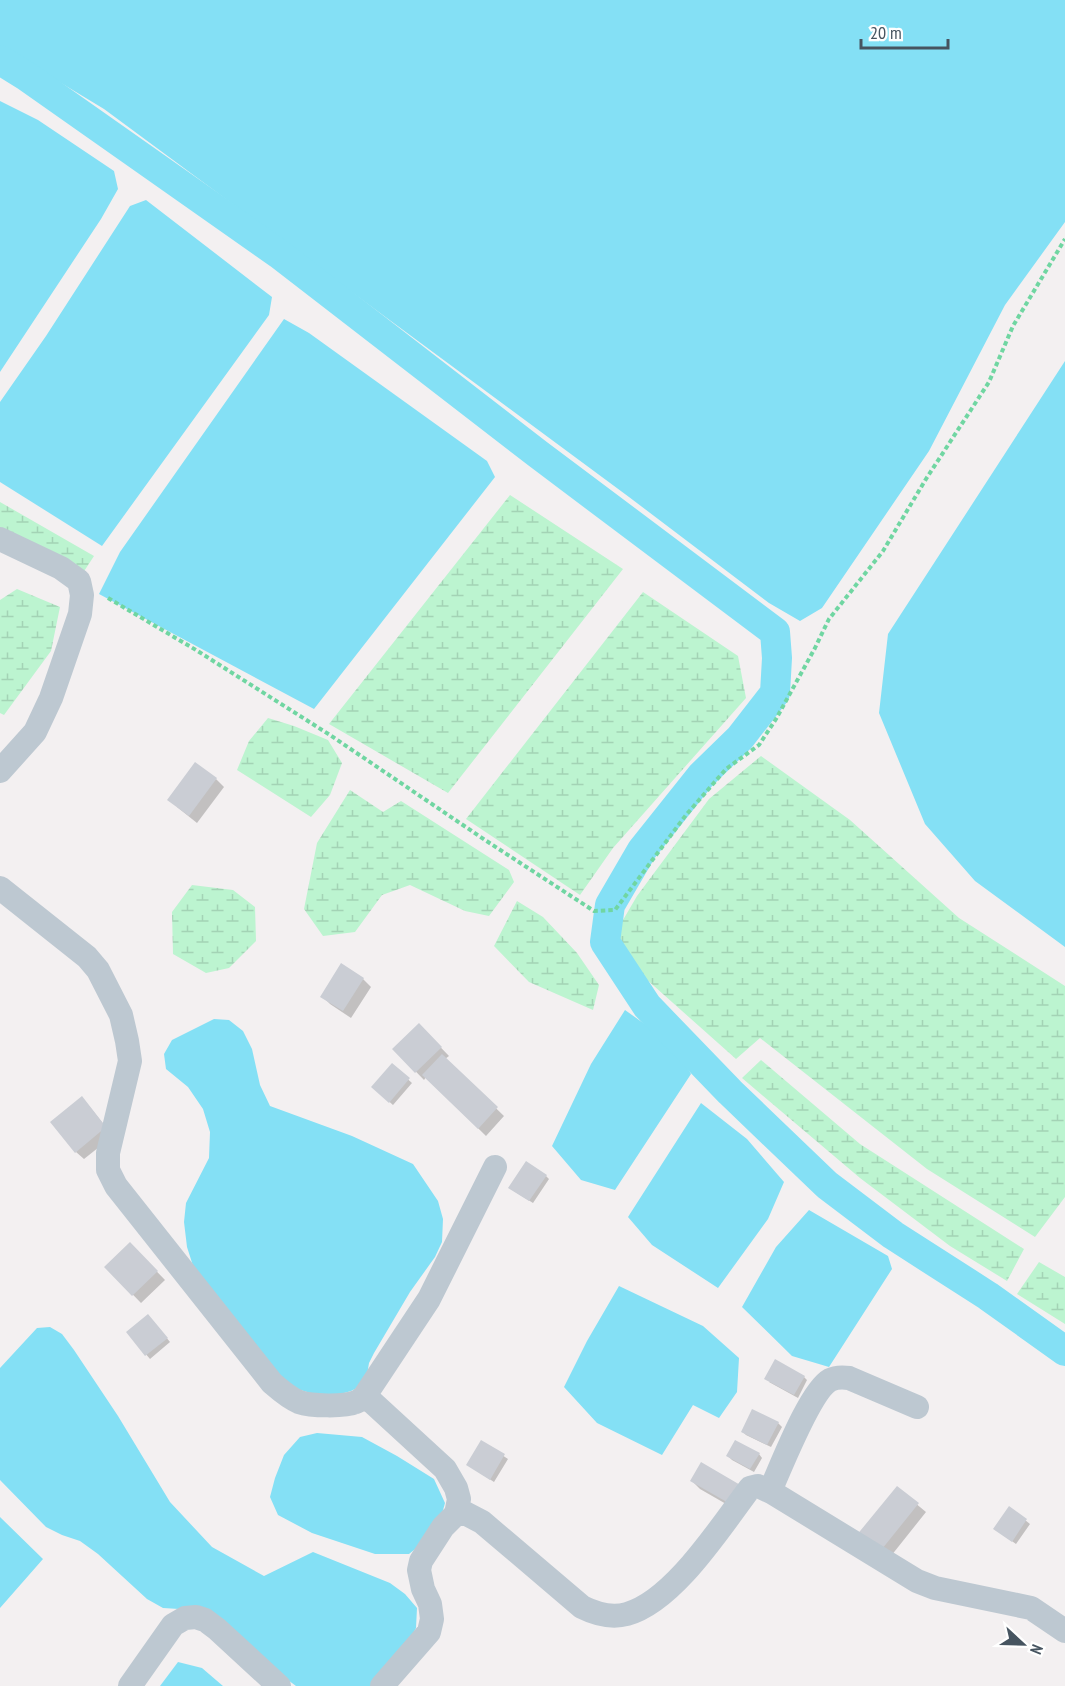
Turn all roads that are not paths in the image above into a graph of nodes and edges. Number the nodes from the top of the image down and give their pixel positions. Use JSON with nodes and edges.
{"nodes":[{"id":1,"x":0,"y":538,"type":"edge"},
{"id":2,"x":0,"y":771,"type":"edge"},
{"id":3,"x":0,"y":888,"type":"edge"},
{"id":4,"x":495,"y":1167,"type":"dead end"},
{"id":5,"x":364,"y":1397,"type":"junction"},
{"id":6,"x":917,"y":1407,"type":"dead end"},
{"id":7,"x":770,"y":1491,"type":"junction"},
{"id":8,"x":457,"y":1509,"type":"junction"},
{"id":9,"x":1065,"y":1631,"type":"edge"},
{"id":10,"x":130,"y":1686,"type":"edge"},
{"id":11,"x":279,"y":1686,"type":"edge"},
{"id":12,"x":382,"y":1686,"type":"edge"}],
"edges":[{"from":1,"to":2,"type":"street"},
{"from":3,"to":5,"type":"street"},
{"from":4,"to":5,"type":"street"},
{"from":5,"to":8,"type":"street"},
{"from":6,"to":7,"type":"street"},
{"from":7,"to":8,"type":"street"},
{"from":7,"to":9,"type":"street"},
{"from":8,"to":12,"type":"street"},
{"from":10,"to":11,"type":"street"}]}
